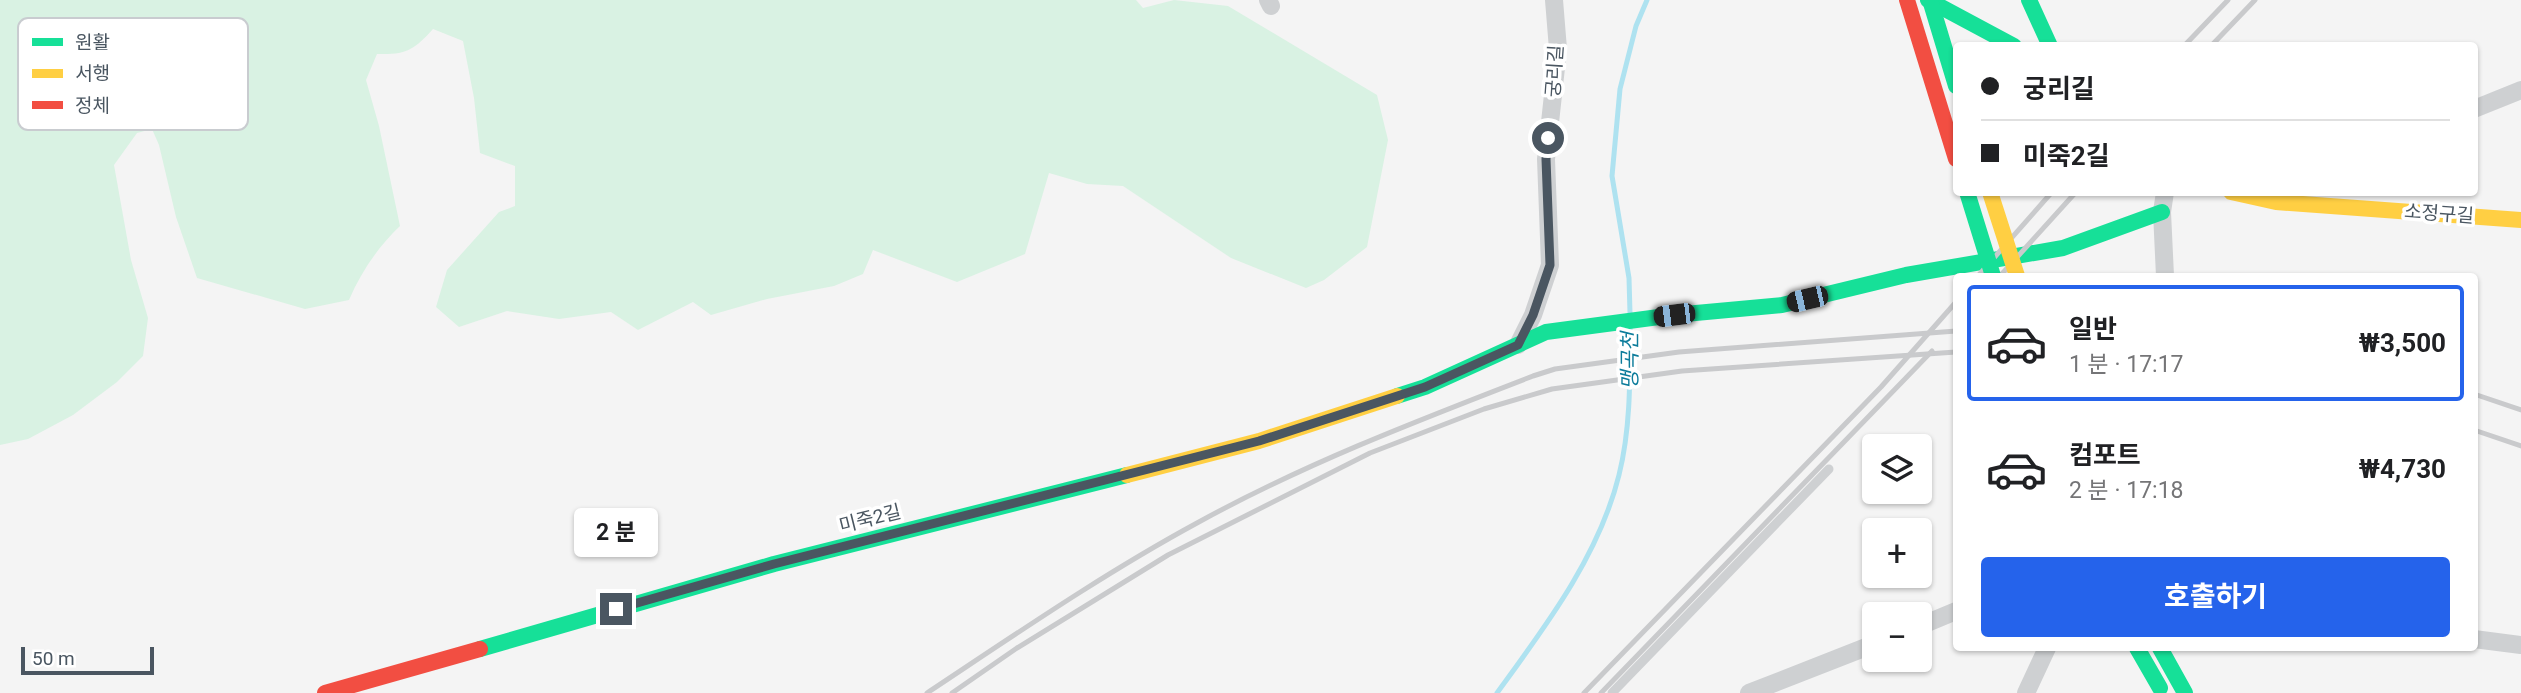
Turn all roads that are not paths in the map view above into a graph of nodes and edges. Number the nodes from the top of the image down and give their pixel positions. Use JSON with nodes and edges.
{"nodes":[{"id":1,"x":1554,"y":0,"type":"edge"},
{"id":2,"x":1907,"y":0,"type":"edge"},
{"id":3,"x":1929,"y":0,"type":"edge"},
{"id":4,"x":2028,"y":0,"type":"edge"},
{"id":5,"x":2007,"y":42,"type":"edge"},
{"id":6,"x":2048,"y":42,"type":"edge"},
{"id":7,"x":1953,"y":76,"type":"edge"},
{"id":8,"x":2521,"y":90,"type":"edge"},
{"id":9,"x":2478,"y":106,"type":"edge"},
{"id":10,"x":1953,"y":149,"type":"edge"},
{"id":11,"x":1968,"y":196,"type":"edge"},
{"id":12,"x":1991,"y":196,"type":"edge"},
{"id":13,"x":2164,"y":196,"type":"edge"},
{"id":14,"x":2249,"y":196,"type":"edge"},
{"id":15,"x":2289,"y":196,"type":"edge"},
{"id":16,"x":2276,"y":202,"type":"junction"},
{"id":17,"x":2162,"y":212,"type":"junction"},
{"id":18,"x":2521,"y":220,"type":"edge"},
{"id":19,"x":1992,"y":273,"type":"edge"},
{"id":20,"x":2016,"y":273,"type":"edge"},
{"id":21,"x":2165,"y":273,"type":"edge"},
{"id":22,"x":1518,"y":345,"type":"junction"},
{"id":23,"x":1829,"y":470,"type":"dead end"},
{"id":24,"x":1953,"y":612,"type":"edge"},
{"id":25,"x":1932,"y":621,"type":"edge"},
{"id":26,"x":2478,"y":640,"type":"edge"},
{"id":27,"x":2521,"y":645,"type":"edge"},
{"id":28,"x":1862,"y":649,"type":"edge"},
{"id":29,"x":2046,"y":651,"type":"edge"},
{"id":30,"x":2139,"y":651,"type":"edge"},
{"id":31,"x":2162,"y":651,"type":"edge"},
{"id":32,"x":325,"y":693,"type":"edge"},
{"id":33,"x":1612,"y":693,"type":"edge"},
{"id":34,"x":1749,"y":693,"type":"edge"},
{"id":35,"x":2026,"y":693,"type":"edge"},
{"id":36,"x":2162,"y":693,"type":"edge"},
{"id":37,"x":2185,"y":693,"type":"edge"}],
"edges":[{"from":1,"to":22,"type":"street","name":"궁리길"},
{"from":2,"to":10,"type":"street"},
{"from":3,"to":5,"type":"street"},
{"from":3,"to":7,"type":"street","bridge":true},
{"from":4,"to":6,"type":"street"},
{"from":8,"to":9,"type":"street"},
{"from":11,"to":19,"type":"street","bridge":true},
{"from":12,"to":20,"type":"street","bridge":true},
{"from":13,"to":17,"type":"street"},
{"from":14,"to":16,"type":"street","name":"소정구길"},
{"from":15,"to":16,"type":"street"},
{"from":16,"to":18,"type":"street","name":"소정구길"},
{"from":17,"to":21,"type":"street"},
{"from":17,"to":22,"type":"street","name":"미죽2길"},
{"from":22,"to":32,"type":"street","name":"미죽2길"},
{"from":23,"to":33,"type":"lane"},
{"from":24,"to":25,"type":"street"},
{"from":26,"to":27,"type":"street"},
{"from":28,"to":34,"type":"street"},
{"from":29,"to":35,"type":"street"},
{"from":30,"to":36,"type":"street"},
{"from":31,"to":37,"type":"street"}]}
